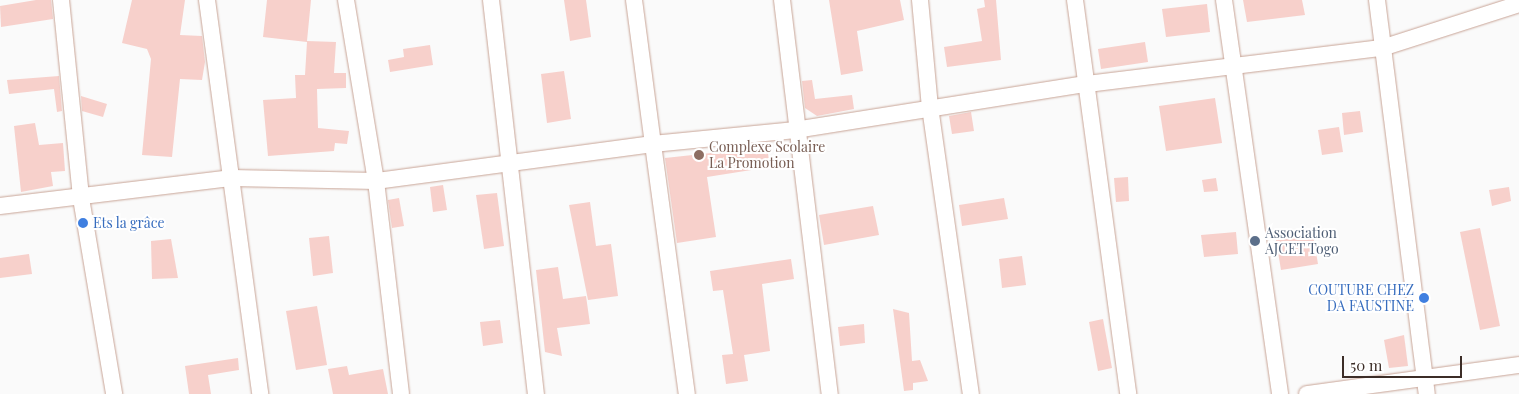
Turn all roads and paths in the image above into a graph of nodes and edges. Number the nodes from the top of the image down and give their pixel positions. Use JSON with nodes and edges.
{"nodes":[{"id":1,"x":61,"y":0,"type":"edge"},
{"id":2,"x":207,"y":0,"type":"edge"},
{"id":3,"x":346,"y":0,"type":"edge"},
{"id":4,"x":491,"y":0,"type":"edge"},
{"id":5,"x":634,"y":0,"type":"edge"},
{"id":6,"x":782,"y":0,"type":"edge"},
{"id":7,"x":920,"y":0,"type":"edge"},
{"id":8,"x":1075,"y":0,"type":"edge"},
{"id":9,"x":1224,"y":0,"type":"edge"},
{"id":10,"x":1377,"y":0,"type":"edge"},
{"id":11,"x":1519,"y":4,"type":"edge"},
{"id":12,"x":1382,"y":48,"type":"junction"},
{"id":13,"x":1232,"y":66,"type":"junction"},
{"id":14,"x":1087,"y":84,"type":"junction"},
{"id":15,"x":930,"y":106,"type":"junction"},
{"id":16,"x":795,"y":130,"type":"junction"},
{"id":17,"x":654,"y":144,"type":"junction"},
{"id":18,"x":507,"y":165,"type":"junction"},
{"id":19,"x":232,"y":178,"type":"junction"},
{"id":20,"x":376,"y":181,"type":"junction"},
{"id":21,"x":81,"y":198,"type":"junction"},
{"id":22,"x":0,"y":206,"type":"edge"},
{"id":23,"x":1519,"y":365,"type":"edge"},
{"id":24,"x":1425,"y":376,"type":"junction"},
{"id":25,"x":114,"y":394,"type":"edge"},
{"id":26,"x":260,"y":394,"type":"edge"},
{"id":27,"x":402,"y":394,"type":"edge"},
{"id":28,"x":536,"y":394,"type":"edge"},
{"id":29,"x":687,"y":394,"type":"edge"},
{"id":30,"x":830,"y":394,"type":"edge"},
{"id":31,"x":971,"y":394,"type":"edge"},
{"id":32,"x":1128,"y":394,"type":"edge"},
{"id":33,"x":1280,"y":394,"type":"edge"},
{"id":34,"x":1306,"y":394,"type":"edge"},
{"id":35,"x":1427,"y":394,"type":"edge"}],
"edges":[{"from":1,"to":21,"type":"street"},
{"from":2,"to":19,"type":"street"},
{"from":3,"to":20,"type":"street"},
{"from":4,"to":18,"type":"street"},
{"from":5,"to":17,"type":"street"},
{"from":6,"to":16,"type":"street"},
{"from":7,"to":15,"type":"street"},
{"from":8,"to":14,"type":"street"},
{"from":9,"to":13,"type":"street"},
{"from":10,"to":12,"type":"street"},
{"from":11,"to":12,"type":"street"},
{"from":12,"to":13,"type":"street"},
{"from":12,"to":24,"type":"street"},
{"from":13,"to":14,"type":"street"},
{"from":13,"to":33,"type":"street"},
{"from":14,"to":15,"type":"street"},
{"from":14,"to":32,"type":"street"},
{"from":15,"to":16,"type":"street"},
{"from":15,"to":31,"type":"street"},
{"from":16,"to":17,"type":"street"},
{"from":16,"to":30,"type":"street"},
{"from":17,"to":18,"type":"street"},
{"from":17,"to":29,"type":"street"},
{"from":18,"to":20,"type":"street"},
{"from":18,"to":28,"type":"street"},
{"from":19,"to":20,"type":"street"},
{"from":19,"to":21,"type":"street"},
{"from":19,"to":26,"type":"street"},
{"from":20,"to":27,"type":"street"},
{"from":21,"to":22,"type":"street"},
{"from":21,"to":25,"type":"street"},
{"from":23,"to":24,"type":"street"},
{"from":24,"to":34,"type":"street"},
{"from":24,"to":35,"type":"street"}]}
